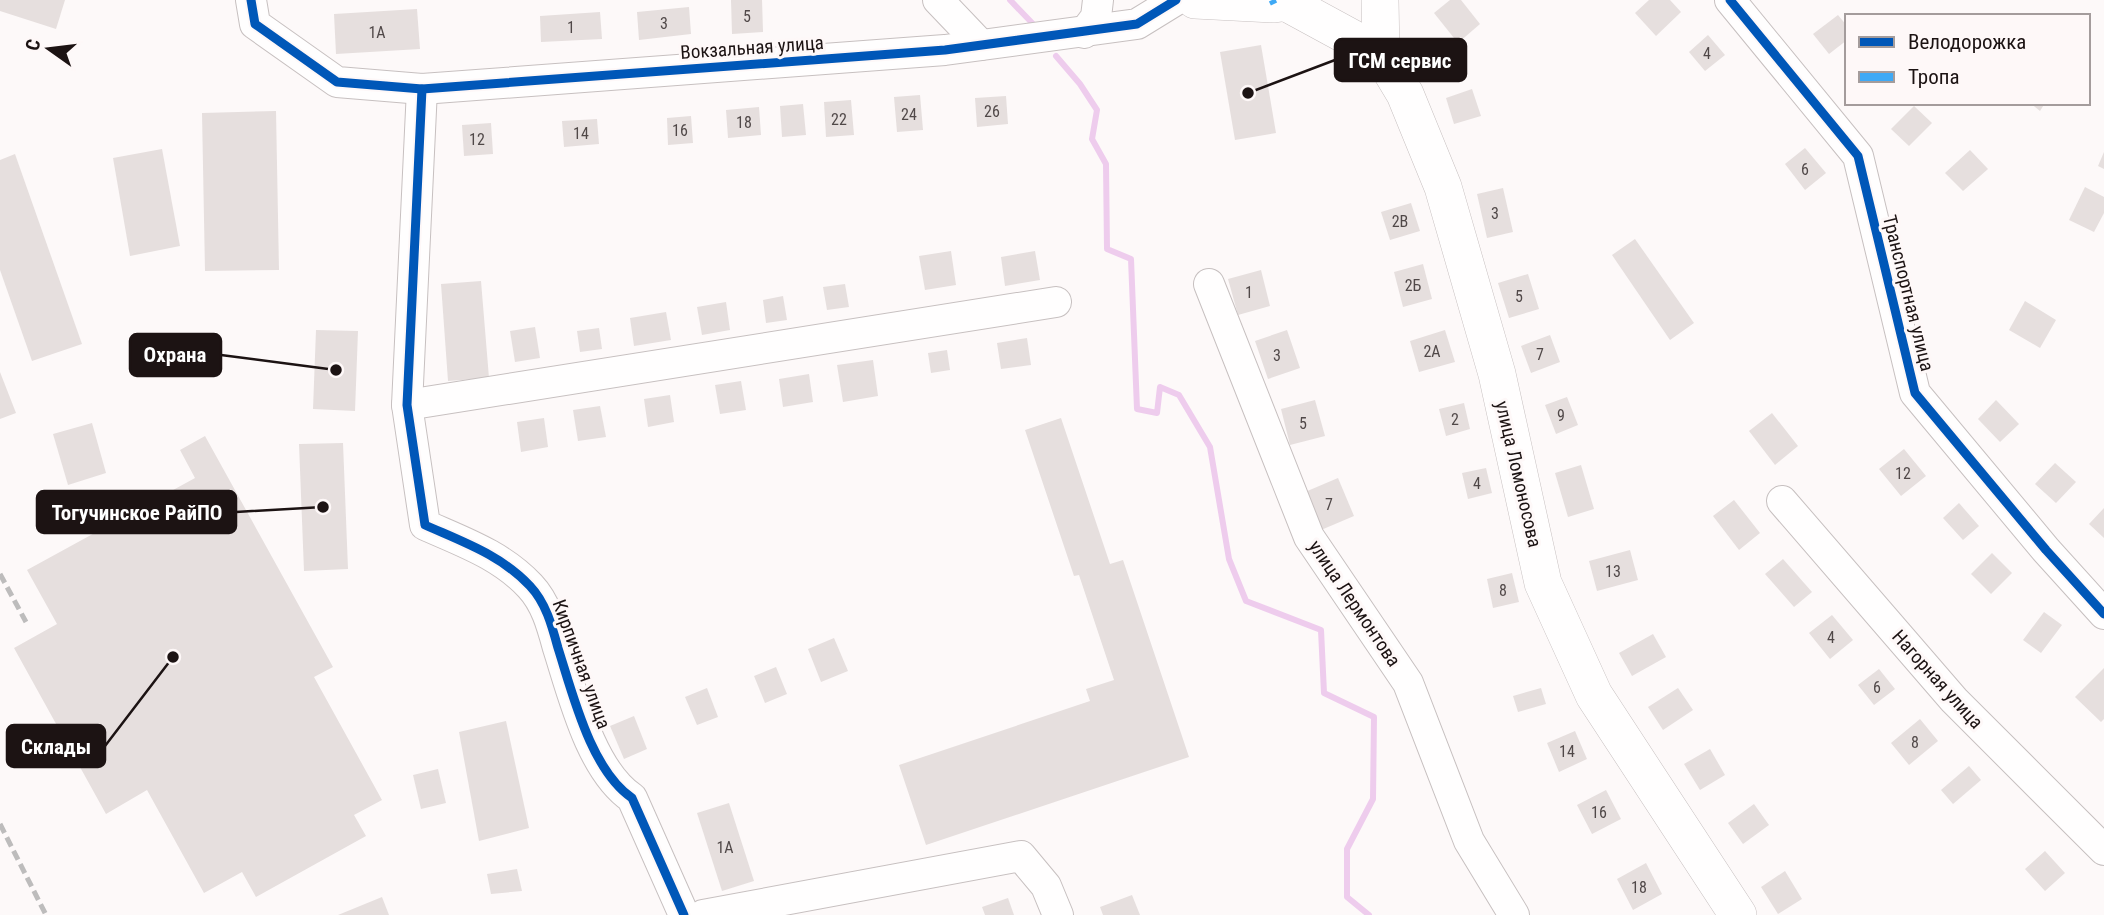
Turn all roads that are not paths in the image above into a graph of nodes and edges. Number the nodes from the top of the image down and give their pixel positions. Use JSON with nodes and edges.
{"nodes":[{"id":1,"x":251,"y":0,"type":"edge"},
{"id":2,"x":938,"y":0,"type":"edge"},
{"id":3,"x":1098,"y":0,"type":"edge"},
{"id":4,"x":1176,"y":0,"type":"edge"},
{"id":5,"x":1195,"y":0,"type":"edge"},
{"id":6,"x":1380,"y":0,"type":"edge"},
{"id":7,"x":1730,"y":0,"type":"edge"},
{"id":8,"x":1295,"y":2,"type":"edge"},
{"id":9,"x":1084,"y":33,"type":"junction"},
{"id":10,"x":981,"y":45,"type":"junction"},
{"id":11,"x":1381,"y":54,"type":"junction"},
{"id":12,"x":422,"y":89,"type":"junction"},
{"id":13,"x":1209,"y":284,"type":"dead end"},
{"id":14,"x":1056,"y":302,"type":"dead end"},
{"id":15,"x":407,"y":405,"type":"junction"},
{"id":16,"x":1782,"y":501,"type":"dead end"},
{"id":17,"x":2104,"y":614,"type":"edge"},
{"id":18,"x":2104,"y":850,"type":"edge"},
{"id":19,"x":684,"y":915,"type":"edge"},
{"id":20,"x":703,"y":915,"type":"edge"},
{"id":21,"x":1058,"y":915,"type":"edge"},
{"id":22,"x":1514,"y":915,"type":"edge"},
{"id":23,"x":1738,"y":915,"type":"edge"}],
"edges":[{"from":1,"to":12,"type":"street","name":"Вокзальная улица"},
{"from":2,"to":10,"type":"street"},
{"from":3,"to":9,"type":"street"},
{"from":4,"to":9,"type":"street","name":"Вокзальная улица"},
{"from":5,"to":8,"type":"main road"},
{"from":6,"to":11,"type":"main road","name":"улица Ломоносова"},
{"from":7,"to":17,"type":"street","name":"Транспортная улица"},
{"from":8,"to":11,"type":"main road"},
{"from":9,"to":10,"type":"street","name":"Вокзальная улица"},
{"from":10,"to":12,"type":"street","name":"Вокзальная улица"},
{"from":11,"to":23,"type":"main road","name":"улица Ломоносова"},
{"from":12,"to":15,"type":"street","name":"Кирпичная улица"},
{"from":13,"to":22,"type":"street","name":"улица Лермонтова"},
{"from":14,"to":15,"type":"street"},
{"from":15,"to":19,"type":"street","name":"Кирпичная улица"},
{"from":16,"to":18,"type":"street","name":"Нагорная улица"},
{"from":20,"to":21,"type":"street"}]}
